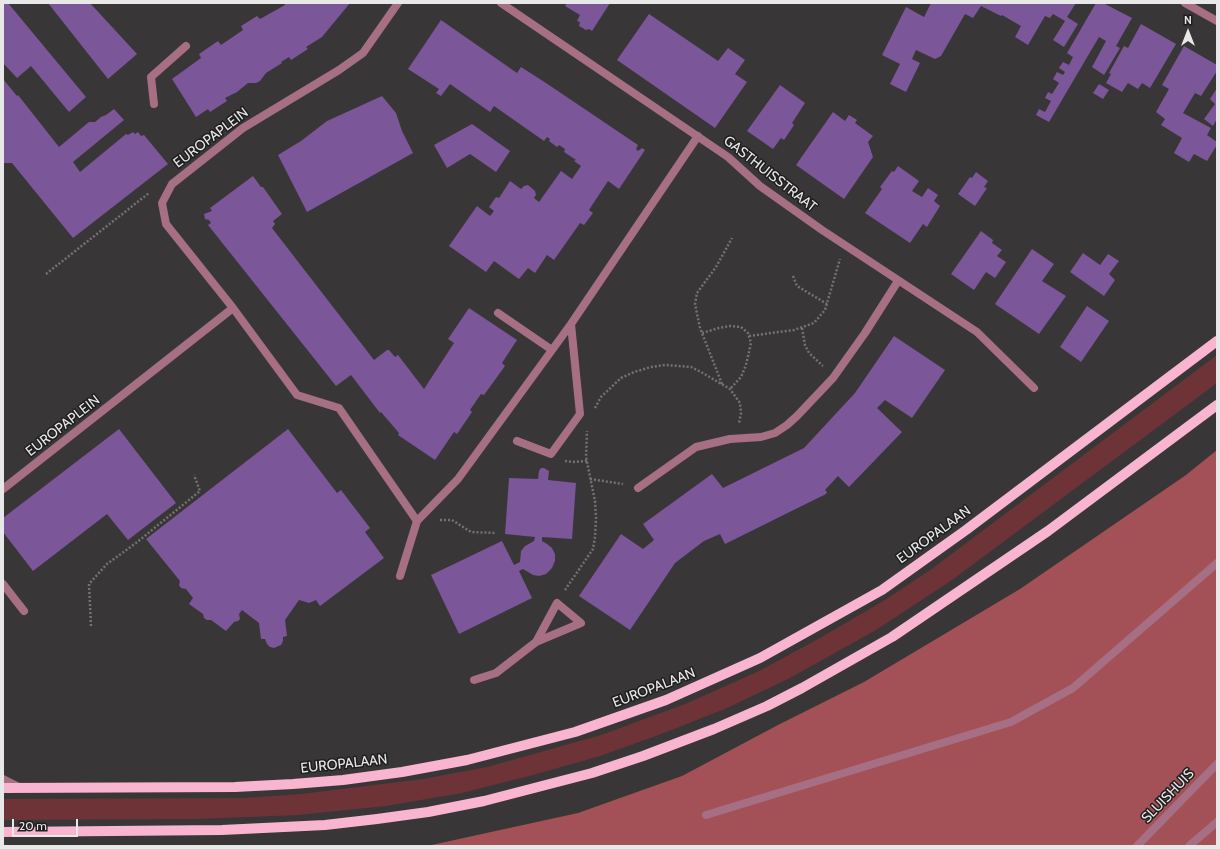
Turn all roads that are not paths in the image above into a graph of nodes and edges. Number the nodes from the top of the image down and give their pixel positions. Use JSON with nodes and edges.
{"nodes":[{"id":1,"x":398,"y":3,"type":"edge"},
{"id":2,"x":501,"y":3,"type":"edge"},
{"id":3,"x":1185,"y":3,"type":"edge"},
{"id":4,"x":1217,"y":21,"type":"edge"},
{"id":5,"x":186,"y":46,"type":"dead end"},
{"id":6,"x":154,"y":104,"type":"dead end"},
{"id":7,"x":698,"y":136,"type":"junction"},
{"id":8,"x":898,"y":281,"type":"junction"},
{"id":9,"x":233,"y":308,"type":"junction"},
{"id":10,"x":498,"y":313,"type":"dead end"},
{"id":11,"x":571,"y":324,"type":"junction"},
{"id":12,"x":1217,"y":342,"type":"edge"},
{"id":13,"x":552,"y":350,"type":"junction"},
{"id":14,"x":1034,"y":388,"type":"dead end"},
{"id":15,"x":1217,"y":405,"type":"edge"},
{"id":16,"x":517,"y":441,"type":"dead end"},
{"id":17,"x":638,"y":488,"type":"road end"},
{"id":18,"x":3,"y":489,"type":"edge"},
{"id":19,"x":417,"y":521,"type":"junction"},
{"id":20,"x":1217,"y":563,"type":"edge"},
{"id":21,"x":400,"y":576,"type":"dead end"},
{"id":22,"x":3,"y":584,"type":"edge"},
{"id":23,"x":24,"y":611,"type":"dead end"},
{"id":24,"x":536,"y":642,"type":"junction"},
{"id":25,"x":474,"y":680,"type":"dead end"},
{"id":26,"x":1217,"y":764,"type":"edge"},
{"id":27,"x":3,"y":779,"type":"edge"},
{"id":28,"x":3,"y":788,"type":"edge"},
{"id":29,"x":19,"y":788,"type":"junction"},
{"id":30,"x":706,"y":815,"type":"dead end"},
{"id":31,"x":1217,"y":822,"type":"edge"},
{"id":32,"x":3,"y":832,"type":"edge"},
{"id":33,"x":1137,"y":846,"type":"edge"},
{"id":34,"x":1189,"y":846,"type":"edge"}],
"edges":[{"from":1,"to":9,"type":"street","name":"EUROPAPLEIN"},
{"from":2,"to":7,"type":"street","name":"GASTHUISSTRAAT"},
{"from":3,"to":4,"type":"street"},
{"from":5,"to":6,"type":"street"},
{"from":7,"to":8,"type":"street","name":"GASTHUISSTRAAT"},
{"from":7,"to":11,"type":"street"},
{"from":8,"to":14,"type":"street","name":"GASTHUISSTRAAT"},
{"from":8,"to":17,"type":"street"},
{"from":9,"to":18,"type":"street","name":"EUROPAPLEIN"},
{"from":9,"to":19,"type":"street","name":"EUROPAPLEIN"},
{"from":10,"to":13,"type":"street"},
{"from":11,"to":13,"type":"street"},
{"from":11,"to":16,"type":"street"},
{"from":12,"to":29,"type":"main road","name":"EUROPALAAN"},
{"from":13,"to":19,"type":"street"},
{"from":15,"to":32,"type":"main road"},
{"from":19,"to":21,"type":"street"},
{"from":20,"to":30,"type":"street"},
{"from":22,"to":23,"type":"street"},
{"from":24,"to":24,"type":"street"},
{"from":24,"to":25,"type":"street"},
{"from":26,"to":33,"type":"street","name":"SLUISHUIS"},
{"from":27,"to":29,"type":"street"},
{"from":28,"to":29,"type":"main road","name":"EUROPALAAN"},
{"from":31,"to":34,"type":"street"}]}
